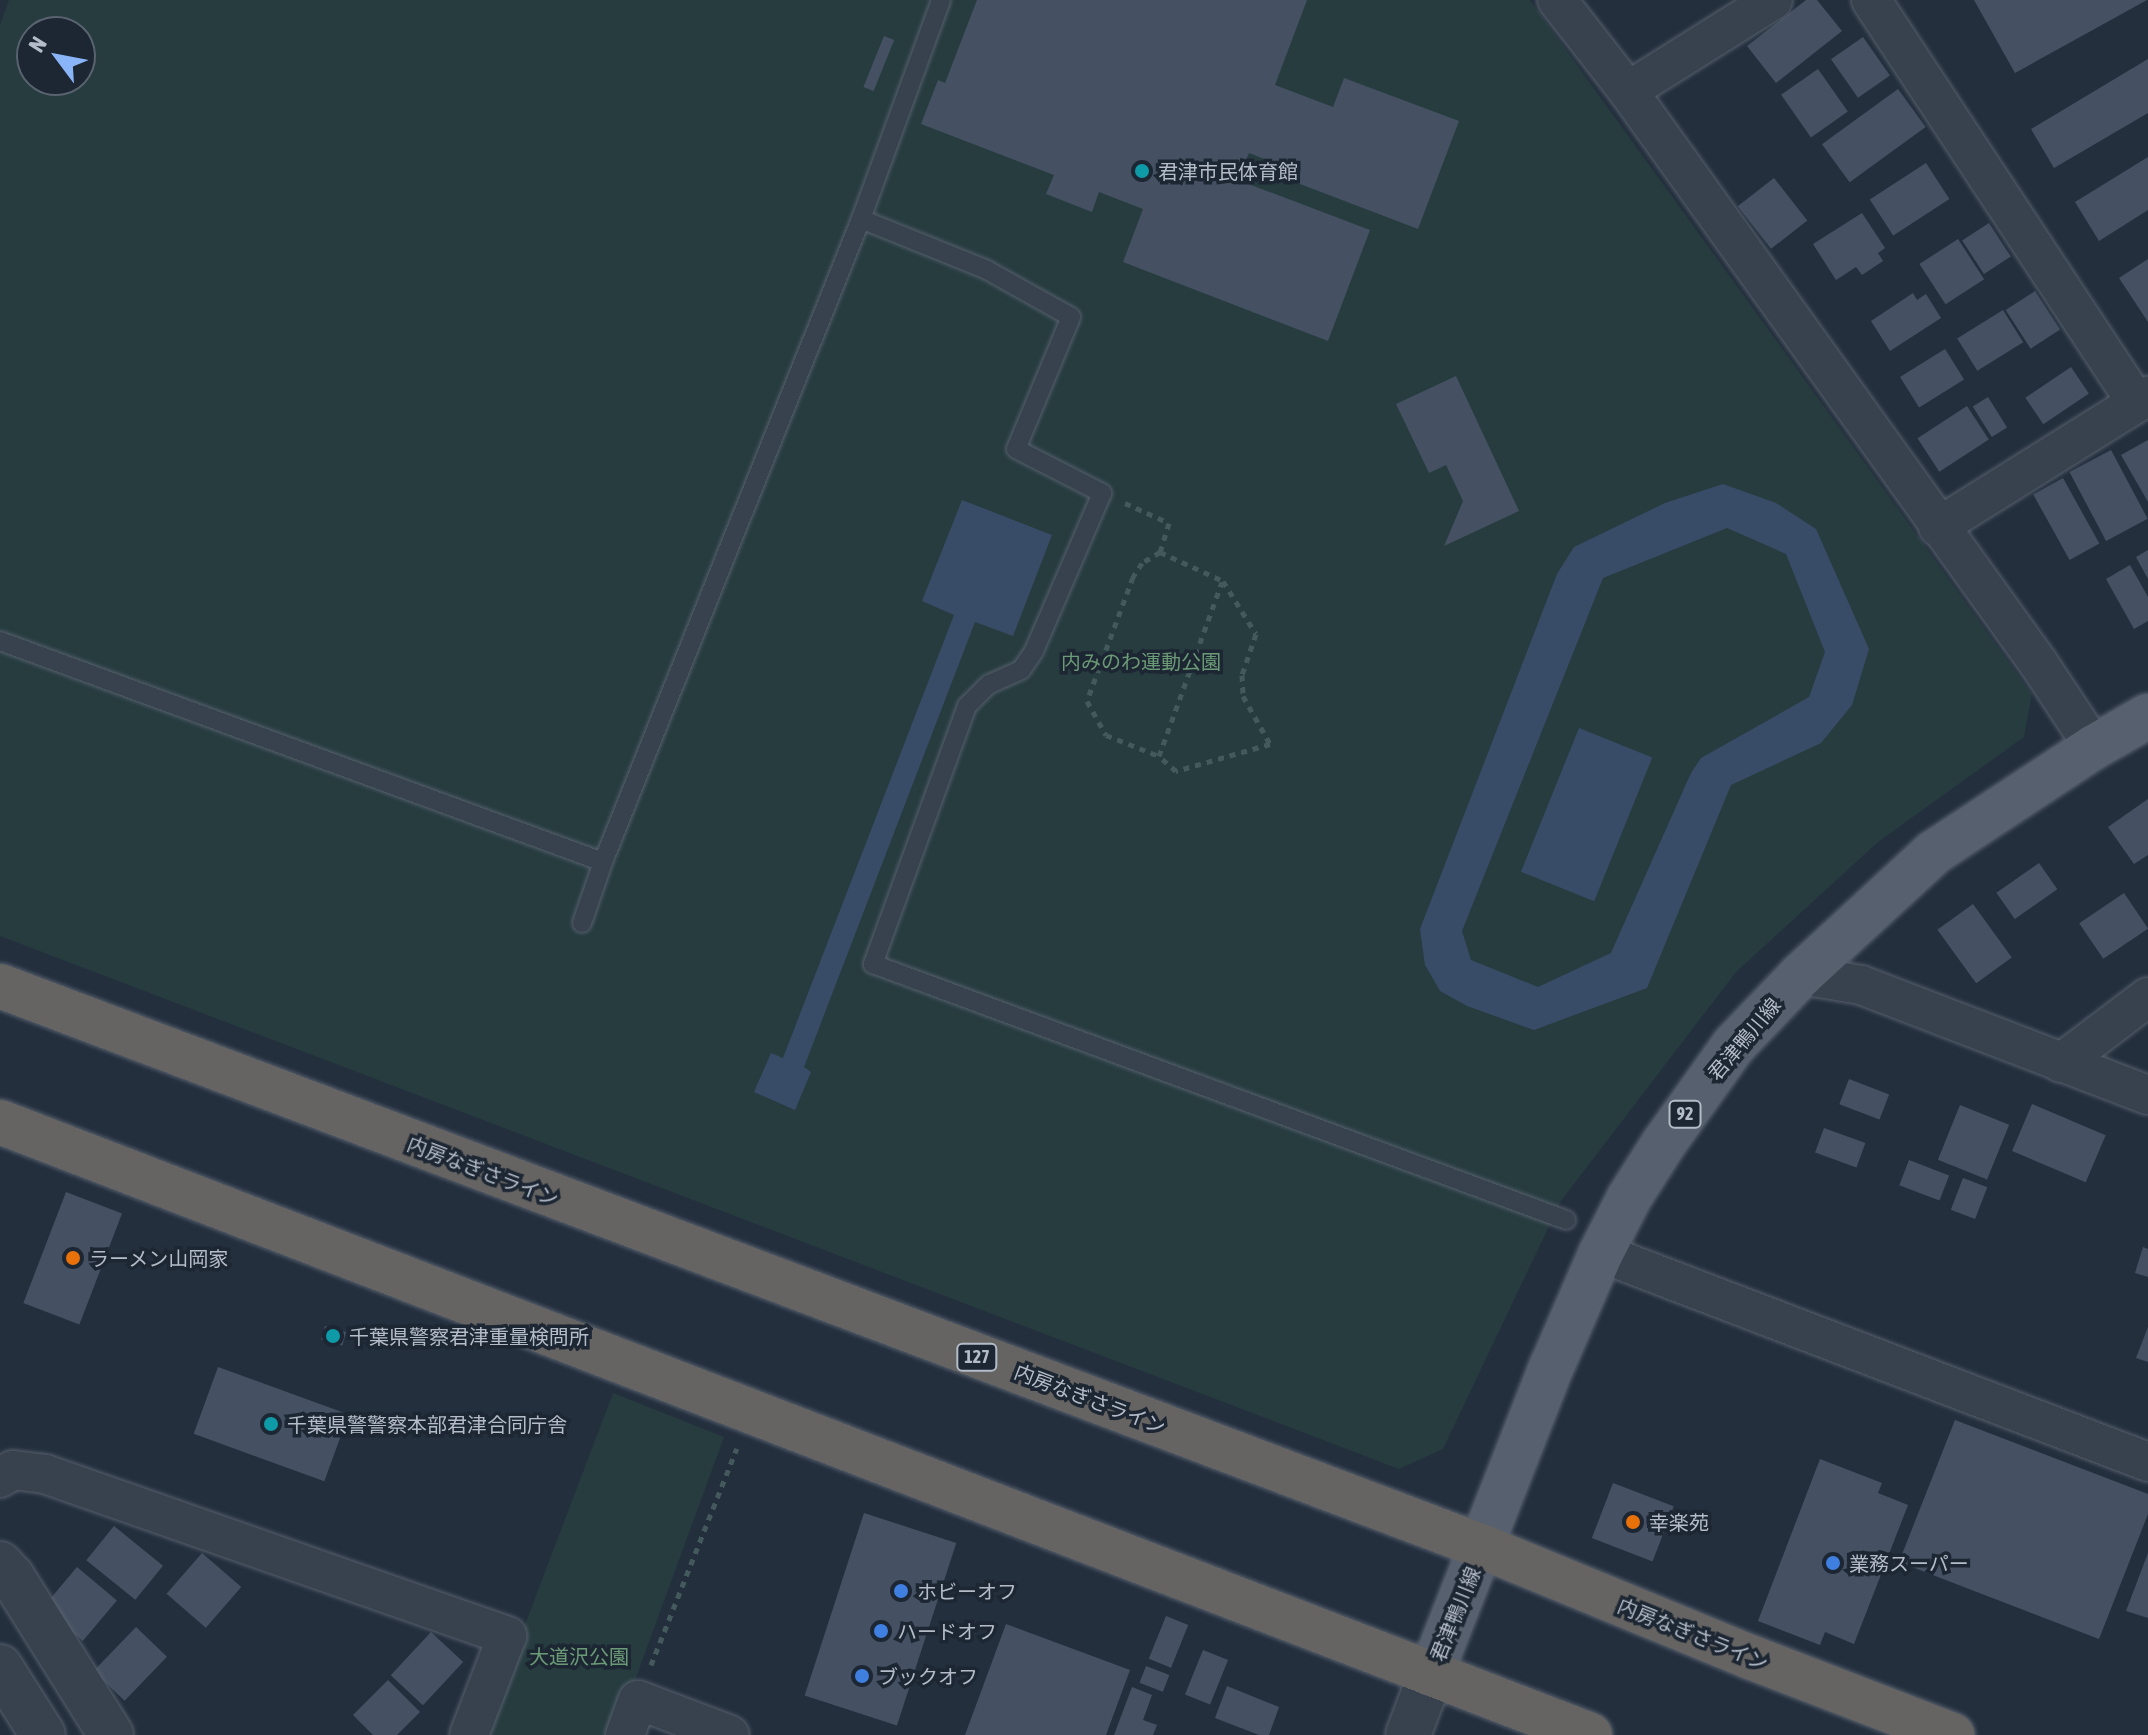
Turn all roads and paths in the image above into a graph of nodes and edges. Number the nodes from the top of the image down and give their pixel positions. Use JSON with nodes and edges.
{"nodes":[{"id":1,"x":941,"y":0,"type":"edge"},
{"id":2,"x":1557,"y":0,"type":"edge"},
{"id":3,"x":1773,"y":0,"type":"edge"},
{"id":4,"x":1871,"y":0,"type":"edge"},
{"id":5,"x":1628,"y":91,"type":"junction"},
{"id":6,"x":861,"y":219,"type":"junction"},
{"id":7,"x":2142,"y":399,"type":"edge"},
{"id":8,"x":1102,"y":493,"type":"junction"},
{"id":9,"x":1938,"y":527,"type":"junction"},
{"id":10,"x":1160,"y":552,"type":"junction"},
{"id":11,"x":1223,"y":581,"type":"junction"},
{"id":12,"x":0,"y":641,"type":"edge"},
{"id":13,"x":2148,"y":716,"type":"edge"},
{"id":14,"x":2094,"y":747,"type":"junction"},
{"id":15,"x":1159,"y":756,"type":"junction"},
{"id":16,"x":603,"y":862,"type":"junction"},
{"id":17,"x":582,"y":923,"type":"dead end"},
{"id":18,"x":1801,"y":975,"type":"junction"},
{"id":19,"x":0,"y":986,"type":"edge"},
{"id":20,"x":2148,"y":997,"type":"edge"},
{"id":21,"x":2061,"y":1063,"type":"junction"},
{"id":22,"x":2148,"y":1095,"type":"edge"},
{"id":23,"x":0,"y":1122,"type":"edge"},
{"id":24,"x":1566,"y":1220,"type":"dead end"},
{"id":25,"x":1601,"y":1253,"type":"junction"},
{"id":26,"x":741,"y":1439,"type":"dead end"},
{"id":27,"x":2148,"y":1462,"type":"edge"},
{"id":28,"x":0,"y":1478,"type":"edge"},
{"id":29,"x":1483,"y":1547,"type":"junction"},
{"id":30,"x":0,"y":1564,"type":"edge"},
{"id":31,"x":0,"y":1667,"type":"edge"},
{"id":32,"x":1431,"y":1674,"type":"junction"},
{"id":33,"x":638,"y":1700,"type":"junction"},
{"id":34,"x":43,"y":1735,"type":"edge"},
{"id":35,"x":111,"y":1735,"type":"edge"},
{"id":36,"x":469,"y":1735,"type":"edge"},
{"id":37,"x":625,"y":1735,"type":"edge"},
{"id":38,"x":730,"y":1735,"type":"edge"},
{"id":39,"x":1408,"y":1735,"type":"edge"},
{"id":40,"x":1590,"y":1735,"type":"edge"},
{"id":41,"x":1952,"y":1735,"type":"edge"}],
"edges":[{"from":1,"to":6,"type":"lane"},
{"from":2,"to":5,"type":"street"},
{"from":3,"to":5,"type":"street"},
{"from":4,"to":7,"type":"street"},
{"from":5,"to":9,"type":"street"},
{"from":6,"to":8,"type":"lane"},
{"from":6,"to":16,"type":"lane"},
{"from":7,"to":9,"type":"street"},
{"from":8,"to":10,"type":"path"},
{"from":8,"to":24,"type":"lane"},
{"from":9,"to":14,"type":"street"},
{"from":10,"to":11,"type":"path"},
{"from":10,"to":15,"type":"path"},
{"from":11,"to":15,"type":"path"},
{"from":11,"to":15,"type":"path"},
{"from":12,"to":16,"type":"lane"},
{"from":13,"to":14,"type":"main road","name":"君津鴨川線","number":"92"},
{"from":14,"to":18,"type":"main road","name":"君津鴨川線","number":"92"},
{"from":16,"to":17,"type":"lane"},
{"from":18,"to":21,"type":"street"},
{"from":18,"to":25,"type":"main road","name":"君津鴨川線","number":"92"},
{"from":19,"to":29,"type":"highway","name":"内房なぎさライン","number":"127"},
{"from":20,"to":21,"type":"street"},
{"from":21,"to":22,"type":"street"},
{"from":23,"to":32,"type":"highway"},
{"from":25,"to":27,"type":"street"},
{"from":25,"to":29,"type":"main road","name":"君津鴨川線","number":"92"},
{"from":26,"to":33,"type":"path"},
{"from":28,"to":36,"type":"street"},
{"from":29,"to":32,"type":"main road","name":"君津鴨川線","number":"92"},
{"from":29,"to":41,"type":"highway","name":"内房なぎさライン","number":"127"},
{"from":30,"to":35,"type":"street"},
{"from":31,"to":34,"type":"street"},
{"from":32,"to":39,"type":"street"},
{"from":32,"to":40,"type":"highway"},
{"from":33,"to":37,"type":"street"},
{"from":33,"to":38,"type":"street"}]}
